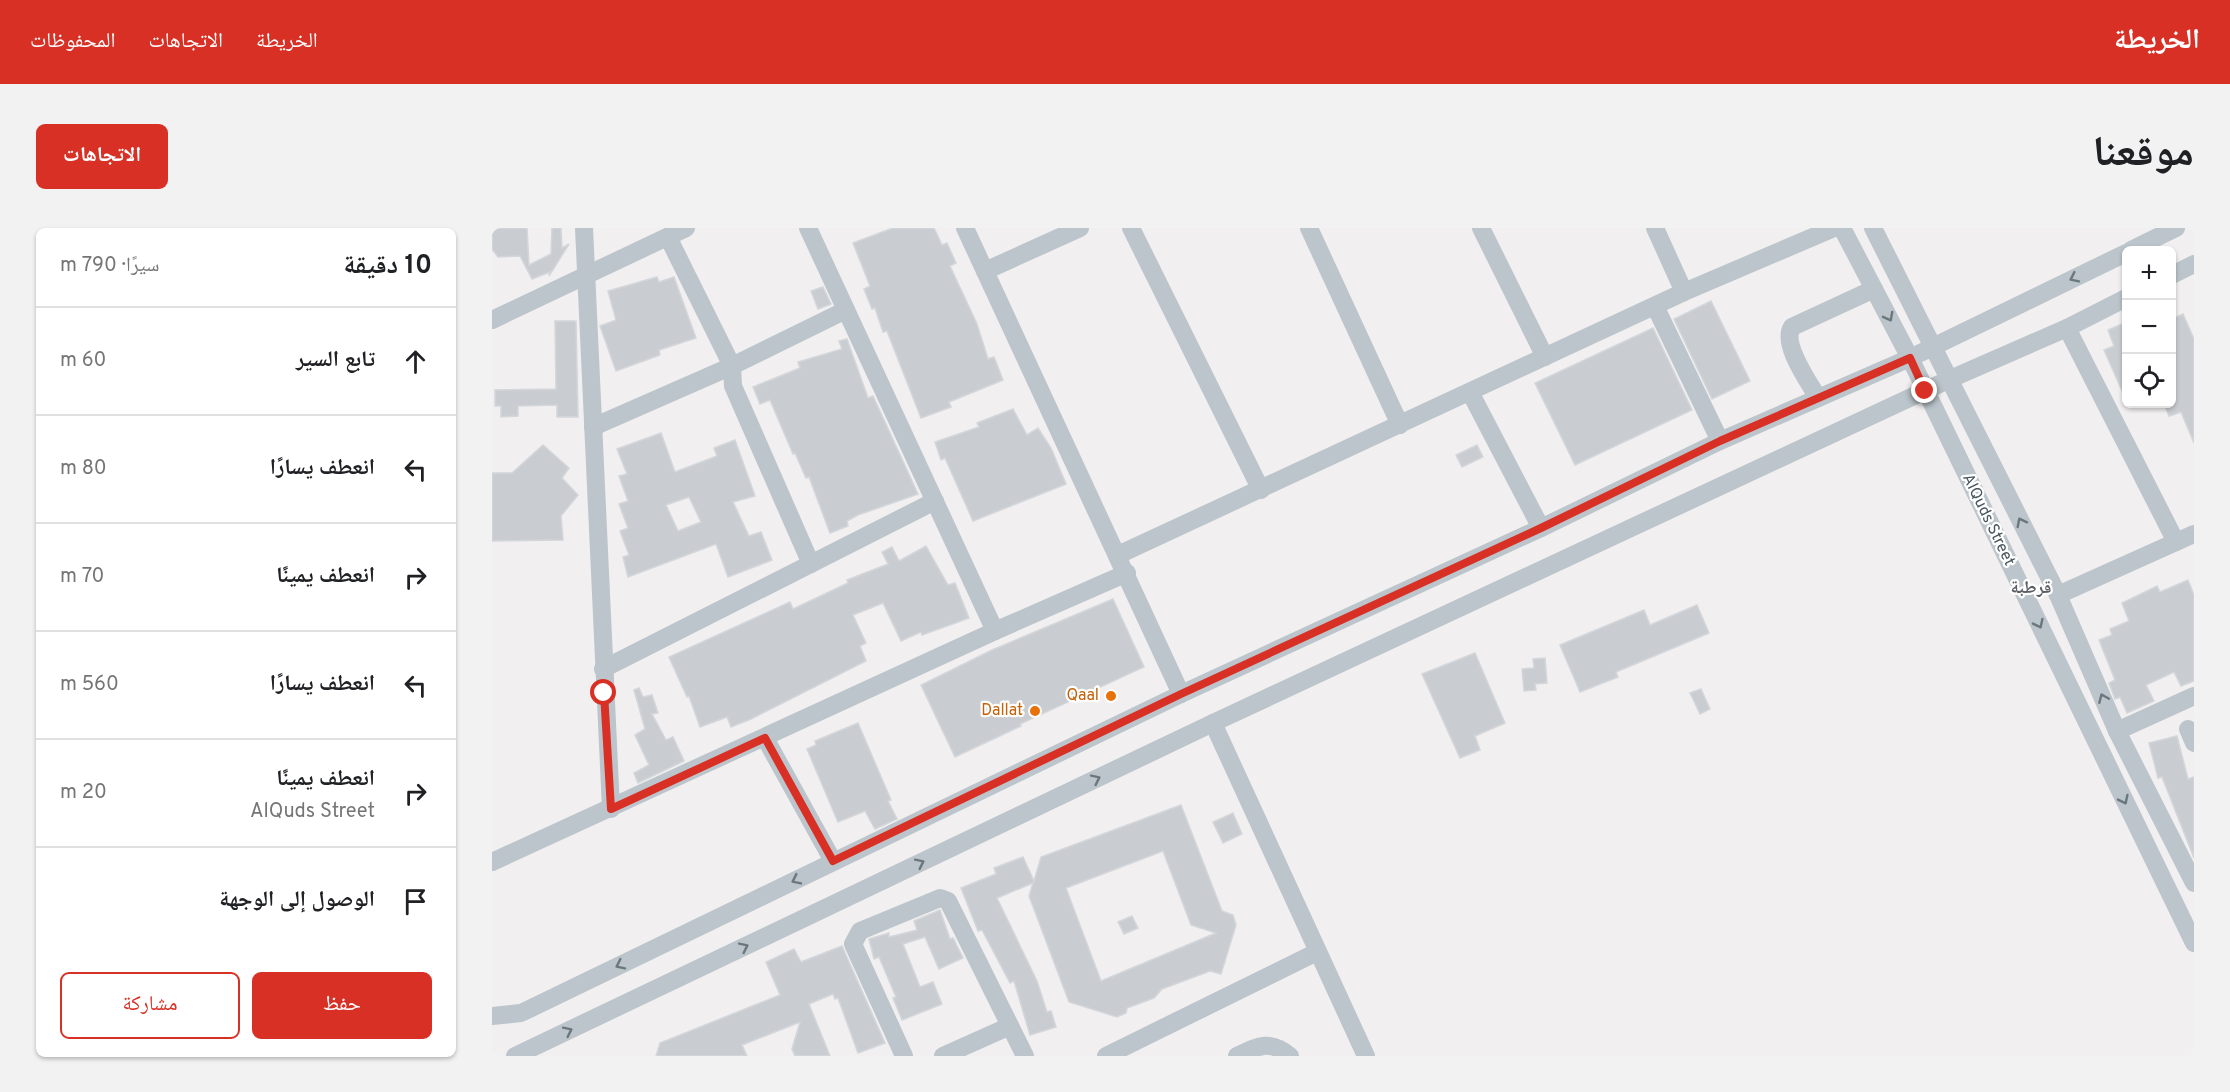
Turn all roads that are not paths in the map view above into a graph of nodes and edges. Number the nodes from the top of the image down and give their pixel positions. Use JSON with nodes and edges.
{"nodes":[{"id":1,"x":584,"y":228,"type":"edge"},
{"id":2,"x":686,"y":228,"type":"edge"},
{"id":3,"x":808,"y":228,"type":"edge"},
{"id":4,"x":965,"y":228,"type":"edge"},
{"id":5,"x":1080,"y":228,"type":"edge"},
{"id":6,"x":1131,"y":228,"type":"edge"},
{"id":7,"x":1309,"y":228,"type":"edge"},
{"id":8,"x":1481,"y":228,"type":"edge"},
{"id":9,"x":1655,"y":228,"type":"edge"},
{"id":10,"x":1834,"y":228,"type":"edge"},
{"id":11,"x":1842,"y":228,"type":"edge"},
{"id":12,"x":1873,"y":228,"type":"edge"},
{"id":13,"x":2176,"y":228,"type":"edge"},
{"id":14,"x":668,"y":237,"type":"junction"},
{"id":15,"x":2139,"y":246,"type":"edge"},
{"id":16,"x":2122,"y":255,"type":"edge"},
{"id":17,"x":2192,"y":270,"type":"edge"},
{"id":18,"x":985,"y":271,"type":"junction"},
{"id":19,"x":2176,"y":274,"type":"edge"},
{"id":20,"x":587,"y":275,"type":"junction"},
{"id":21,"x":1874,"y":288,"type":"junction"},
{"id":22,"x":1684,"y":292,"type":"junction"},
{"id":23,"x":2123,"y":300,"type":"edge"},
{"id":24,"x":1656,"y":306,"type":"junction"},
{"id":25,"x":846,"y":310,"type":"junction"},
{"id":26,"x":492,"y":320,"type":"edge"},
{"id":27,"x":2067,"y":328,"type":"junction"},
{"id":28,"x":1932,"y":347,"type":"junction"},
{"id":29,"x":1545,"y":357,"type":"junction"},
{"id":30,"x":1910,"y":358,"type":"junction"},
{"id":31,"x":732,"y":366,"type":"junction"},
{"id":32,"x":1948,"y":380,"type":"junction"},
{"id":33,"x":1925,"y":391,"type":"junction"},
{"id":34,"x":1470,"y":392,"type":"junction"},
{"id":35,"x":1818,"y":398,"type":"junction"},
{"id":36,"x":1400,"y":425,"type":"junction"},
{"id":37,"x":593,"y":427,"type":"junction"},
{"id":38,"x":1720,"y":441,"type":"junction"},
{"id":39,"x":1261,"y":490,"type":"junction"},
{"id":40,"x":935,"y":501,"type":"junction"},
{"id":41,"x":1541,"y":528,"type":"junction"},
{"id":42,"x":2194,"y":534,"type":"edge"},
{"id":43,"x":2176,"y":542,"type":"junction"},
{"id":44,"x":1118,"y":555,"type":"junction"},
{"id":45,"x":811,"y":564,"type":"junction"},
{"id":46,"x":1127,"y":573,"type":"junction"},
{"id":47,"x":2058,"y":595,"type":"junction"},
{"id":48,"x":995,"y":631,"type":"junction"},
{"id":49,"x":603,"y":669,"type":"junction"},
{"id":50,"x":1181,"y":694,"type":"junction"},
{"id":51,"x":2194,"y":696,"type":"edge"},
{"id":52,"x":1213,"y":723,"type":"junction"},
{"id":53,"x":2117,"y":731,"type":"junction"},
{"id":54,"x":765,"y":738,"type":"junction"},
{"id":55,"x":611,"y":809,"type":"junction"},
{"id":56,"x":833,"y":861,"type":"junction"},
{"id":57,"x":492,"y":862,"type":"edge"},
{"id":58,"x":2194,"y":883,"type":"edge"},
{"id":59,"x":2194,"y":943,"type":"edge"},
{"id":60,"x":1317,"y":952,"type":"junction"},
{"id":61,"x":492,"y":1016,"type":"edge"},
{"id":62,"x":1010,"y":1026,"type":"junction"},
{"id":63,"x":515,"y":1056,"type":"edge"},
{"id":64,"x":904,"y":1056,"type":"edge"},
{"id":65,"x":943,"y":1056,"type":"edge"},
{"id":66,"x":1025,"y":1056,"type":"edge"},
{"id":67,"x":1106,"y":1056,"type":"edge"},
{"id":68,"x":1237,"y":1056,"type":"edge"},
{"id":69,"x":1290,"y":1056,"type":"edge"},
{"id":70,"x":1366,"y":1056,"type":"edge"}],
"edges":[{"from":1,"to":20,"type":"street"},
{"from":2,"to":14,"type":"street"},
{"from":3,"to":25,"type":"street"},
{"from":4,"to":18,"type":"street"},
{"from":5,"to":18,"type":"street"},
{"from":6,"to":39,"type":"street"},
{"from":7,"to":36,"type":"street"},
{"from":8,"to":29,"type":"street"},
{"from":9,"to":22,"type":"street"},
{"from":10,"to":22,"type":"street"},
{"from":11,"to":21,"type":"street","name":"AlQuds Street"},
{"from":12,"to":28,"type":"street","name":"AlQuds Street"},
{"from":13,"to":15,"type":"street"},
{"from":14,"to":20,"type":"street"},
{"from":14,"to":31,"type":"street"},
{"from":16,"to":28,"type":"street","one_way":true},
{"from":17,"to":19,"type":"street"},
{"from":18,"to":44,"type":"street"},
{"from":20,"to":26,"type":"street"},
{"from":20,"to":37,"type":"street"},
{"from":21,"to":30,"type":"street","name":"AlQuds Street","one_way":true},
{"from":21,"to":35,"type":"street"},
{"from":22,"to":24,"type":"street"},
{"from":23,"to":27,"type":"street"},
{"from":24,"to":29,"type":"street"},
{"from":24,"to":38,"type":"street"},
{"from":25,"to":31,"type":"street"},
{"from":25,"to":40,"type":"street"},
{"from":27,"to":32,"type":"street"},
{"from":27,"to":43,"type":"street"},
{"from":28,"to":30,"type":"street"},
{"from":28,"to":32,"type":"street","name":"AlQuds Street"},
{"from":29,"to":34,"type":"street"},
{"from":30,"to":33,"type":"street","name":"AlQuds Street"},
{"from":30,"to":35,"type":"street"},
{"from":31,"to":37,"type":"street"},
{"from":31,"to":45,"type":"street"},
{"from":32,"to":33,"type":"street"},
{"from":47,"to":32,"type":"street","name":"AlQuds Street","one_way":true},
{"from":33,"to":52,"type":"street"},
{"from":33,"to":59,"type":"street","name":"AlQuds Street","one_way":true},
{"from":34,"to":36,"type":"street"},
{"from":34,"to":41,"type":"street"},
{"from":35,"to":38,"type":"street"},
{"from":36,"to":39,"type":"street"},
{"from":37,"to":49,"type":"street"},
{"from":38,"to":41,"type":"street"},
{"from":39,"to":44,"type":"street"},
{"from":40,"to":45,"type":"street"},
{"from":40,"to":48,"type":"street"},
{"from":41,"to":50,"type":"street"},
{"from":42,"to":43,"type":"street"},
{"from":43,"to":47,"type":"street"},
{"from":44,"to":46,"type":"street"},
{"from":45,"to":49,"type":"street"},
{"from":46,"to":48,"type":"street"},
{"from":46,"to":50,"type":"street"},
{"from":53,"to":47,"type":"street","name":"AlQuds Street","one_way":true},
{"from":48,"to":54,"type":"street"},
{"from":49,"to":55,"type":"street"},
{"from":50,"to":56,"type":"street"},
{"from":51,"to":53,"type":"street"},
{"from":52,"to":60,"type":"street"},
{"from":63,"to":52,"type":"street","one_way":true},
{"from":53,"to":58,"type":"street","name":"AlQuds Street"},
{"from":54,"to":55,"type":"street"},
{"from":54,"to":56,"type":"street"},
{"from":55,"to":57,"type":"street"},
{"from":56,"to":61,"type":"street","one_way":true},
{"from":60,"to":67,"type":"street"},
{"from":60,"to":70,"type":"street"},
{"from":62,"to":64,"type":"street"},
{"from":62,"to":65,"type":"street"},
{"from":62,"to":66,"type":"street"},
{"from":68,"to":69,"type":"street"}]}
